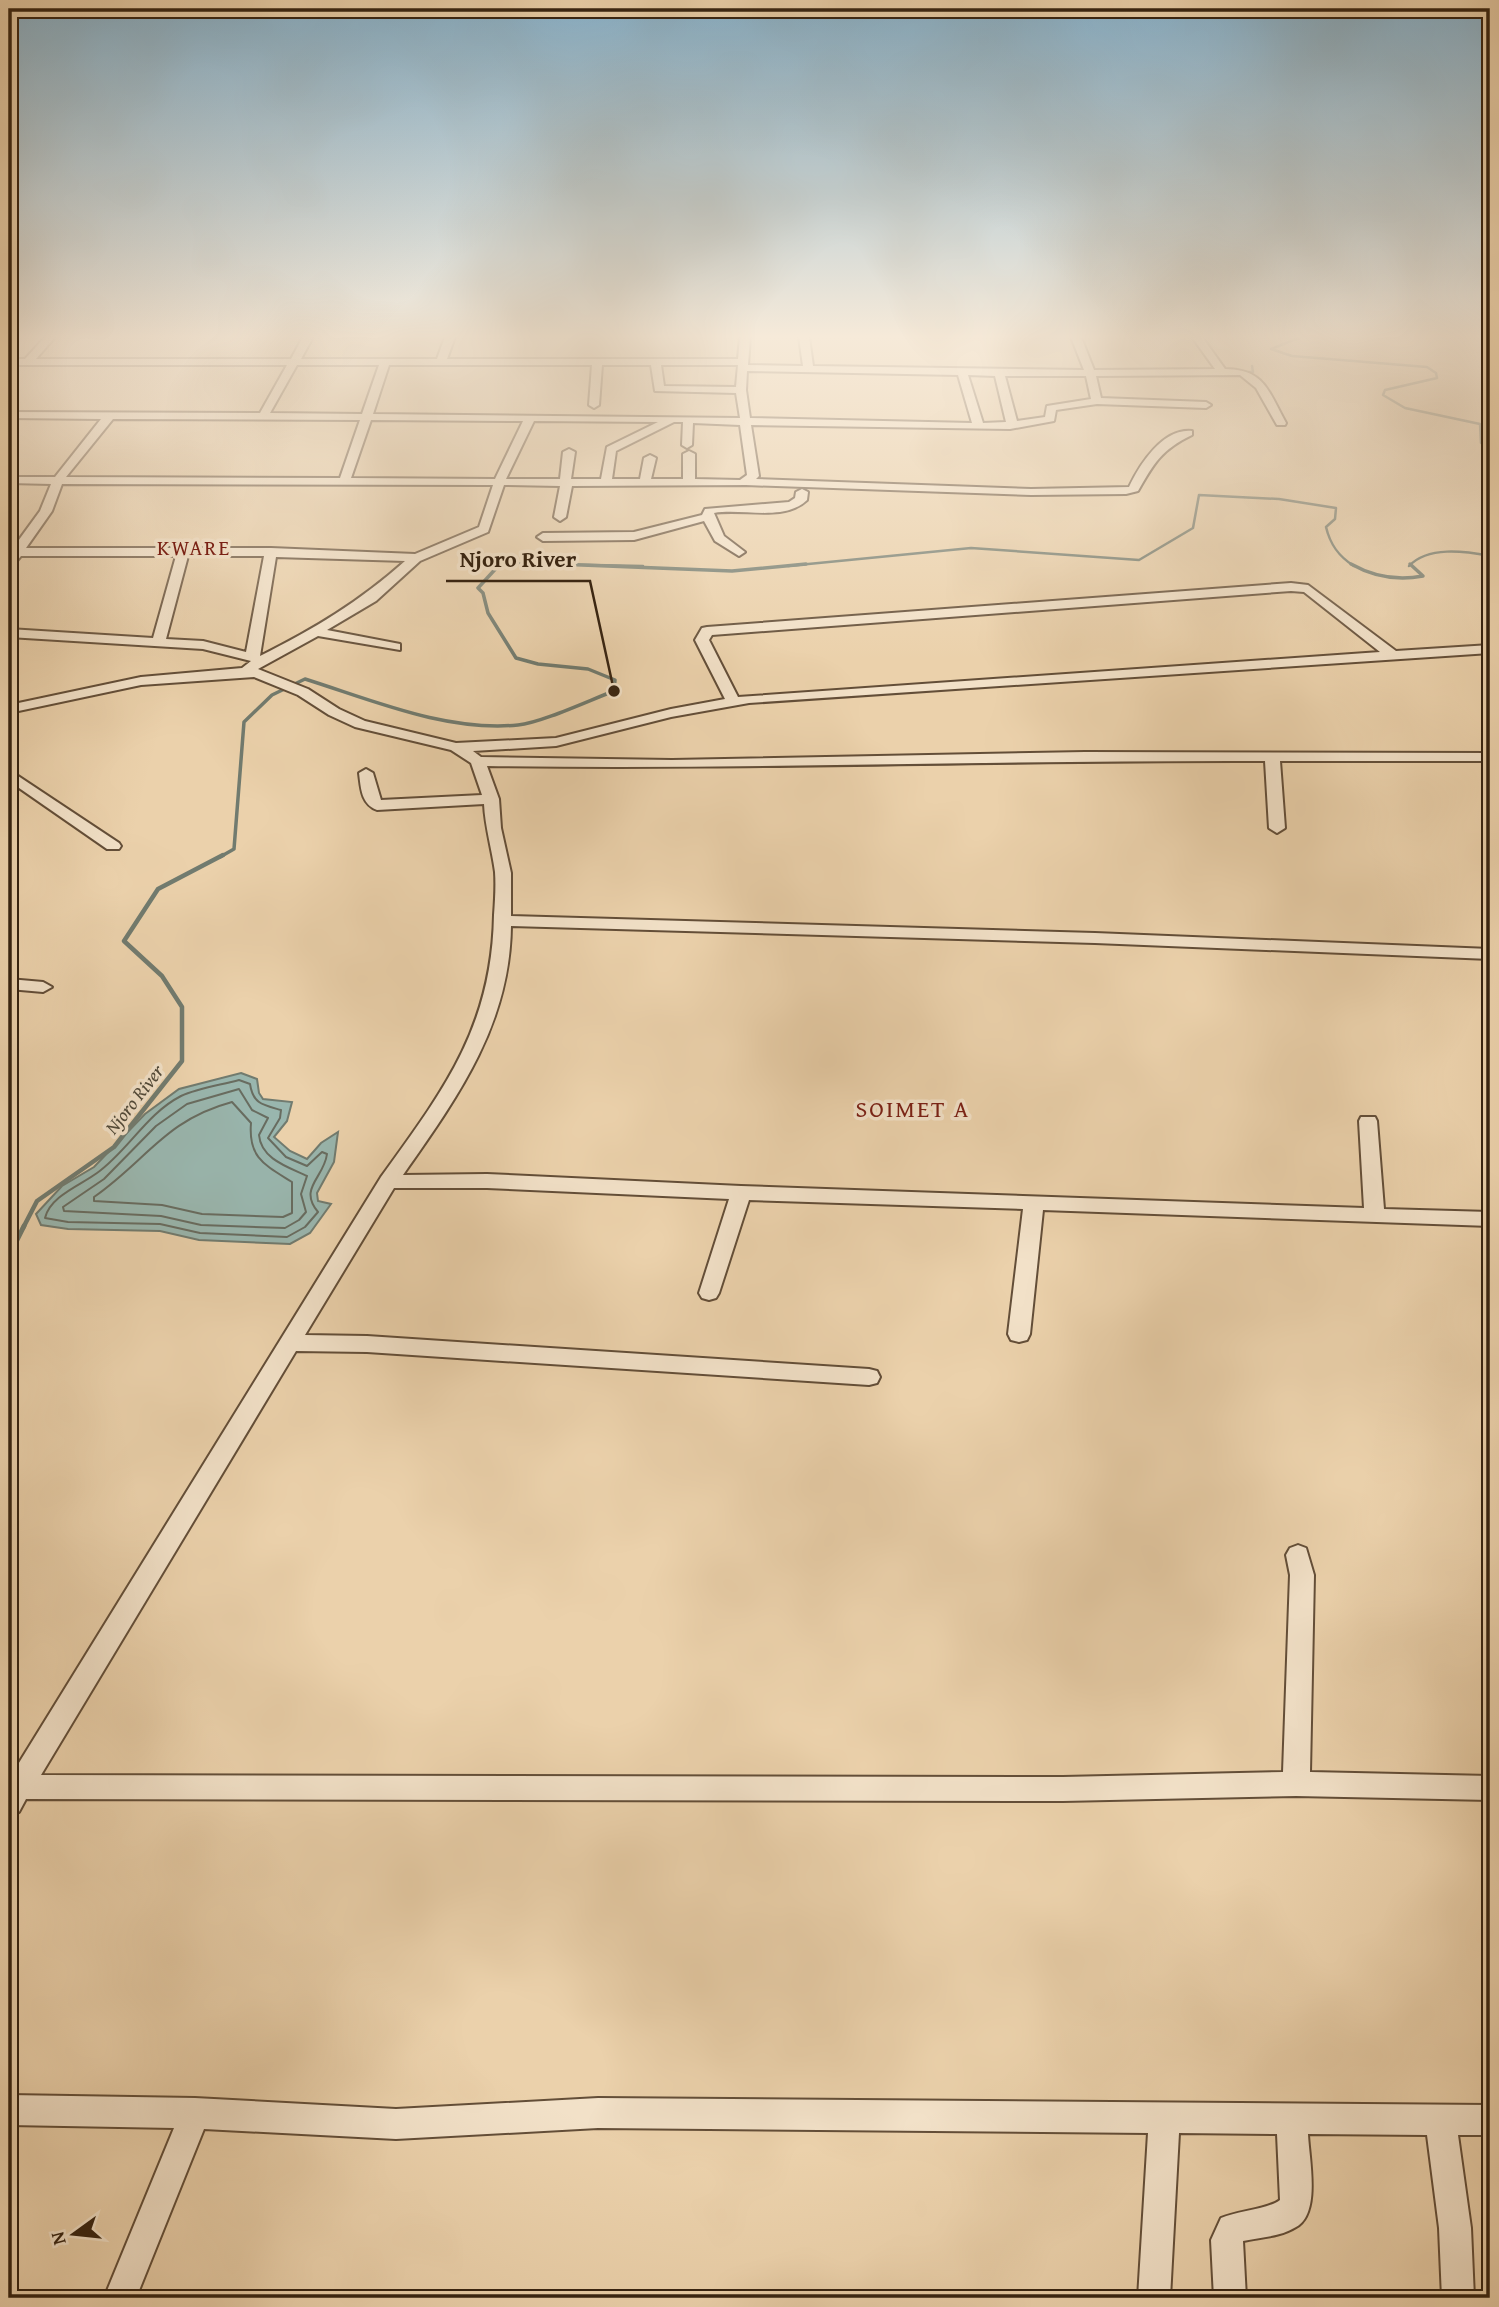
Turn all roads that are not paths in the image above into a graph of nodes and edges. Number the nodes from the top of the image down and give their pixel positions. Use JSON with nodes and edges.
{"nodes":[{"id":1,"x":87,"y":445,"type":"edge"},
{"id":2,"x":358,"y":445,"type":"edge"},
{"id":3,"x":517,"y":445,"type":"edge"},
{"id":4,"x":620,"y":445,"type":"edge"},
{"id":5,"x":688,"y":445,"type":"edge"},
{"id":6,"x":748,"y":445,"type":"edge"},
{"id":7,"x":1165,"y":445,"type":"edge"},
{"id":8,"x":569,"y":452,"type":"dead end"},
{"id":9,"x":650,"y":458,"type":"dead end"},
{"id":10,"x":9,"y":480,"type":"edge"},
{"id":11,"x":345,"y":480,"type":"junction"},
{"id":12,"x":500,"y":480,"type":"junction"},
{"id":13,"x":58,"y":481,"type":"junction"},
{"id":14,"x":566,"y":481,"type":"junction"},
{"id":15,"x":606,"y":482,"type":"junction"},
{"id":16,"x":645,"y":482,"type":"junction"},
{"id":17,"x":747,"y":482,"type":"junction"},
{"id":18,"x":689,"y":483,"type":"junction"},
{"id":19,"x":776,"y":483,"type":"junction"},
{"id":20,"x":802,"y":492,"type":"junction"},
{"id":21,"x":829,"y":494,"type":"dead end"},
{"id":22,"x":560,"y":517,"type":"dead end"},
{"id":23,"x":708,"y":517,"type":"junction"},
{"id":24,"x":543,"y":537,"type":"dead end"},
{"id":25,"x":183,"y":551,"type":"junction"},
{"id":26,"x":271,"y":552,"type":"junction"},
{"id":27,"x":739,"y":552,"type":"dead end"},
{"id":28,"x":12,"y":556,"type":"edge"},
{"id":29,"x":416,"y":558,"type":"junction"},
{"id":30,"x":313,"y":631,"type":"junction"},
{"id":31,"x":9,"y":633,"type":"edge"},
{"id":32,"x":158,"y":642,"type":"junction"},
{"id":33,"x":395,"y":647,"type":"dead end"},
{"id":34,"x":1490,"y":649,"type":"edge"},
{"id":35,"x":1392,"y":655,"type":"junction"},
{"id":36,"x":257,"y":658,"type":"junction"},
{"id":37,"x":246,"y":672,"type":"junction"},
{"id":38,"x":733,"y":701,"type":"junction"},
{"id":39,"x":9,"y":709,"type":"edge"},
{"id":40,"x":456,"y":747,"type":"junction"},
{"id":41,"x":1272,"y":756,"type":"junction"},
{"id":42,"x":1490,"y":757,"type":"edge"},
{"id":43,"x":478,"y":761,"type":"junction"},
{"id":44,"x":366,"y":773,"type":"dead end"},
{"id":45,"x":9,"y":774,"type":"edge"},
{"id":46,"x":491,"y":799,"type":"junction"},
{"id":47,"x":1277,"y":828,"type":"dead end"},
{"id":48,"x":113,"y":846,"type":"dead end"},
{"id":49,"x":502,"y":921,"type":"junction"},
{"id":50,"x":1490,"y":954,"type":"edge"},
{"id":51,"x":9,"y":984,"type":"edge"},
{"id":52,"x":43,"y":987,"type":"dead end"},
{"id":53,"x":1368,"y":1121,"type":"dead end"},
{"id":54,"x":388,"y":1182,"type":"junction"},
{"id":55,"x":741,"y":1193,"type":"junction"},
{"id":56,"x":1034,"y":1202,"type":"junction"},
{"id":57,"x":1374,"y":1215,"type":"junction"},
{"id":58,"x":1490,"y":1219,"type":"edge"},
{"id":59,"x":709,"y":1293,"type":"dead end"},
{"id":60,"x":1019,"y":1335,"type":"dead end"},
{"id":61,"x":290,"y":1343,"type":"junction"},
{"id":62,"x":869,"y":1377,"type":"dead end"},
{"id":63,"x":1298,"y":1555,"type":"dead end"},
{"id":64,"x":1296,"y":1784,"type":"junction"},
{"id":65,"x":1490,"y":1788,"type":"edge"},
{"id":66,"x":14,"y":1795,"type":"edge"},
{"id":67,"x":9,"y":2110,"type":"edge"},
{"id":68,"x":195,"y":2113,"type":"junction"},
{"id":69,"x":1292,"y":2117,"type":"junction"},
{"id":70,"x":1164,"y":2119,"type":"junction"},
{"id":71,"x":1440,"y":2119,"type":"junction"},
{"id":72,"x":1490,"y":2120,"type":"edge"},
{"id":73,"x":120,"y":2298,"type":"edge"},
{"id":74,"x":1154,"y":2298,"type":"edge"},
{"id":75,"x":1230,"y":2298,"type":"edge"},
{"id":76,"x":1458,"y":2298,"type":"edge"}],
"edges":[{"from":1,"to":13,"type":"street"},
{"from":2,"to":11,"type":"street"},
{"from":3,"to":12,"type":"street"},
{"from":4,"to":15,"type":"street"},
{"from":5,"to":18,"type":"street"},
{"from":6,"to":17,"type":"street"},
{"from":7,"to":19,"type":"street"},
{"from":8,"to":14,"type":"street"},
{"from":9,"to":16,"type":"street"},
{"from":10,"to":13,"type":"street"},
{"from":11,"to":12,"type":"street"},
{"from":11,"to":13,"type":"street"},
{"from":12,"to":14,"type":"street"},
{"from":12,"to":29,"type":"street"},
{"from":13,"to":28,"type":"street"},
{"from":14,"to":15,"type":"street"},
{"from":14,"to":22,"type":"street"},
{"from":15,"to":16,"type":"street"},
{"from":16,"to":18,"type":"street"},
{"from":17,"to":18,"type":"street"},
{"from":17,"to":19,"type":"street"},
{"from":19,"to":20,"type":"street"},
{"from":20,"to":21,"type":"street"},
{"from":20,"to":23,"type":"street"},
{"from":23,"to":24,"type":"street"},
{"from":23,"to":27,"type":"street"},
{"from":25,"to":26,"type":"street"},
{"from":25,"to":28,"type":"street"},
{"from":25,"to":32,"type":"street"},
{"from":26,"to":29,"type":"street"},
{"from":26,"to":36,"type":"street"},
{"from":29,"to":30,"type":"street"},
{"from":30,"to":33,"type":"street"},
{"from":30,"to":36,"type":"street"},
{"from":31,"to":32,"type":"street"},
{"from":32,"to":36,"type":"street"},
{"from":34,"to":35,"type":"street"},
{"from":35,"to":38,"type":"street"},
{"from":35,"to":38,"type":"street"},
{"from":36,"to":37,"type":"street"},
{"from":37,"to":39,"type":"street"},
{"from":37,"to":40,"type":"street"},
{"from":38,"to":40,"type":"street"},
{"from":40,"to":43,"type":"street"},
{"from":41,"to":42,"type":"street"},
{"from":41,"to":43,"type":"street"},
{"from":41,"to":47,"type":"street"},
{"from":43,"to":46,"type":"street"},
{"from":44,"to":46,"type":"street"},
{"from":45,"to":48,"type":"street"},
{"from":46,"to":49,"type":"street"},
{"from":49,"to":50,"type":"street"},
{"from":49,"to":54,"type":"street"},
{"from":51,"to":52,"type":"street"},
{"from":53,"to":57,"type":"street"},
{"from":54,"to":55,"type":"street"},
{"from":54,"to":61,"type":"street"},
{"from":55,"to":56,"type":"street"},
{"from":55,"to":59,"type":"street"},
{"from":56,"to":57,"type":"street"},
{"from":56,"to":60,"type":"street"},
{"from":57,"to":58,"type":"street"},
{"from":61,"to":62,"type":"street"},
{"from":61,"to":66,"type":"street"},
{"from":63,"to":64,"type":"street"},
{"from":64,"to":65,"type":"street"},
{"from":64,"to":66,"type":"street"},
{"from":67,"to":68,"type":"street"},
{"from":68,"to":70,"type":"street"},
{"from":68,"to":73,"type":"street"},
{"from":69,"to":70,"type":"street"},
{"from":69,"to":71,"type":"street"},
{"from":69,"to":75,"type":"street"},
{"from":70,"to":74,"type":"street"},
{"from":71,"to":72,"type":"street"},
{"from":71,"to":76,"type":"street"}]}
